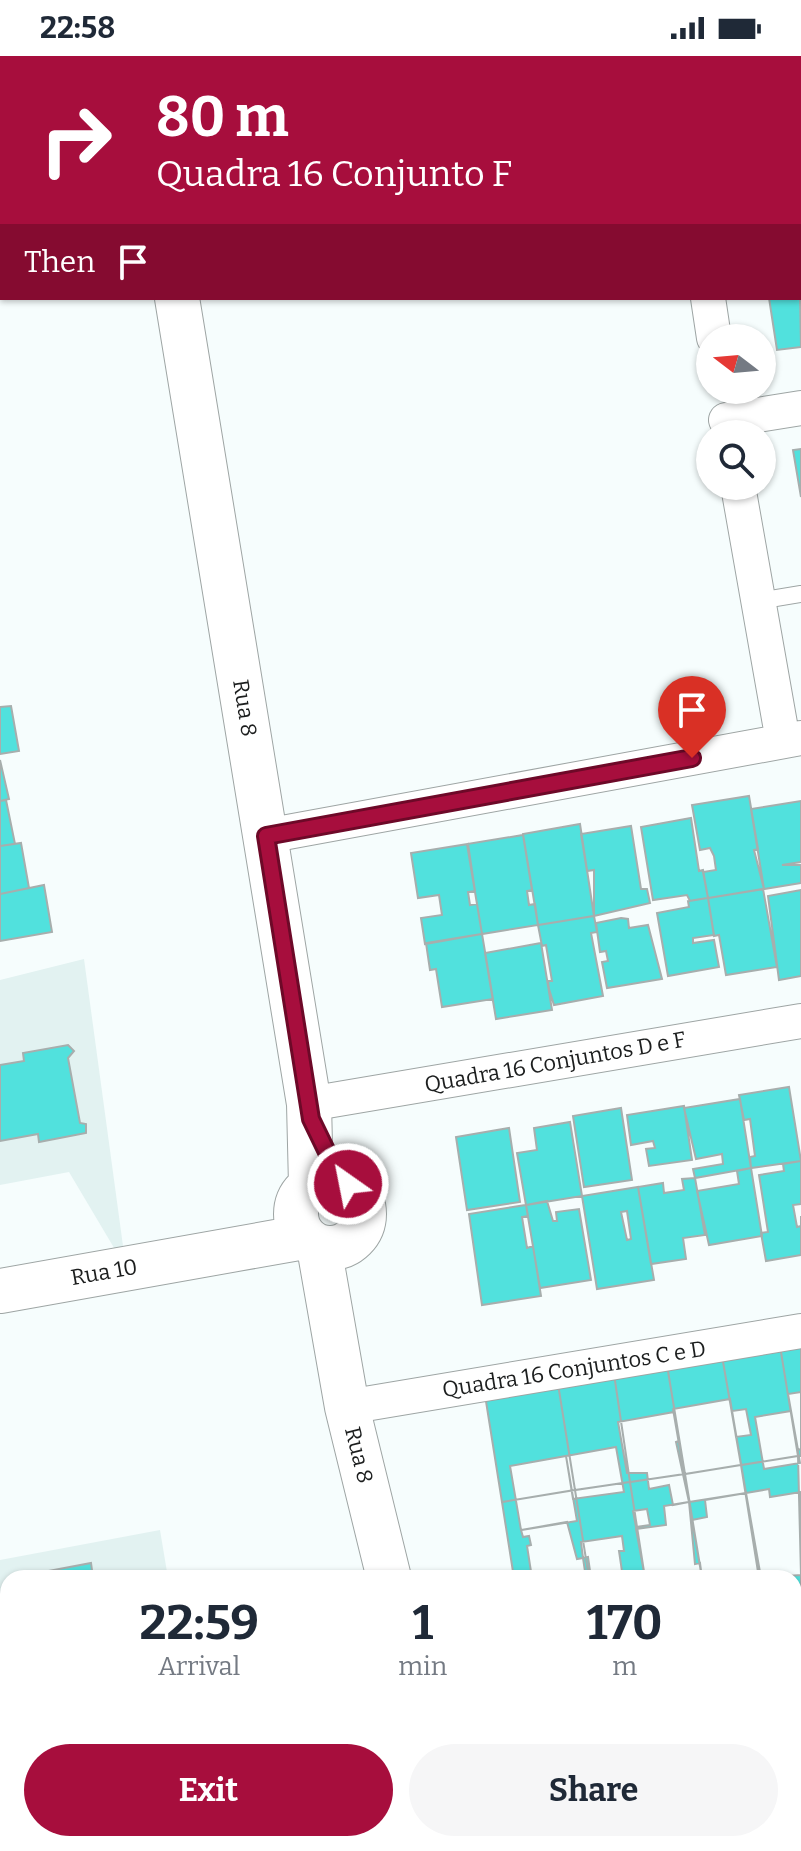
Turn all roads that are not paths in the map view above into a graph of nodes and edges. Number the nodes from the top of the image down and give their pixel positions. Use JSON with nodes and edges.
{"nodes":[{"id":1,"x":177,"y":300,"type":"edge"},
{"id":2,"x":708,"y":300,"type":"edge"},
{"id":3,"x":712,"y":324,"type":"edge"},
{"id":4,"x":801,"y":408,"type":"edge"},
{"id":5,"x":725,"y":415,"type":"edge"},
{"id":6,"x":740,"y":500,"type":"edge"},
{"id":7,"x":801,"y":594,"type":"edge"},
{"id":8,"x":758,"y":601,"type":"junction"},
{"id":9,"x":792,"y":740,"type":"edge"},
{"id":10,"x":266,"y":836,"type":"junction"},
{"id":11,"x":801,"y":1021,"type":"edge"},
{"id":12,"x":310,"y":1111,"type":"junction"},
{"id":13,"x":322,"y":1214,"type":"junction"},
{"id":14,"x":0,"y":1291,"type":"edge"},
{"id":15,"x":801,"y":1331,"type":"edge"},
{"id":16,"x":347,"y":1407,"type":"junction"},
{"id":17,"x":387,"y":1570,"type":"edge"}],
"edges":[{"from":1,"to":10,"type":"main road","name":"Rua 8"},
{"from":2,"to":3,"type":"street"},
{"from":4,"to":5,"type":"street"},
{"from":6,"to":8,"type":"street"},
{"from":7,"to":8,"type":"lane"},
{"from":8,"to":9,"type":"street"},
{"from":9,"to":10,"type":"street"},
{"from":10,"to":12,"type":"main road","name":"Rua 8"},
{"from":11,"to":12,"type":"street","name":"Quadra 16 Conjuntos D e F"},
{"from":12,"to":13,"type":"main road","name":"Rua 8"},
{"from":13,"to":14,"type":"main road","name":"Rua 10"},
{"from":13,"to":16,"type":"main road","name":"Rua 8"},
{"from":15,"to":16,"type":"street","name":"Quadra 16 Conjuntos C e D"},
{"from":16,"to":17,"type":"main road","name":"Rua 8"}]}
